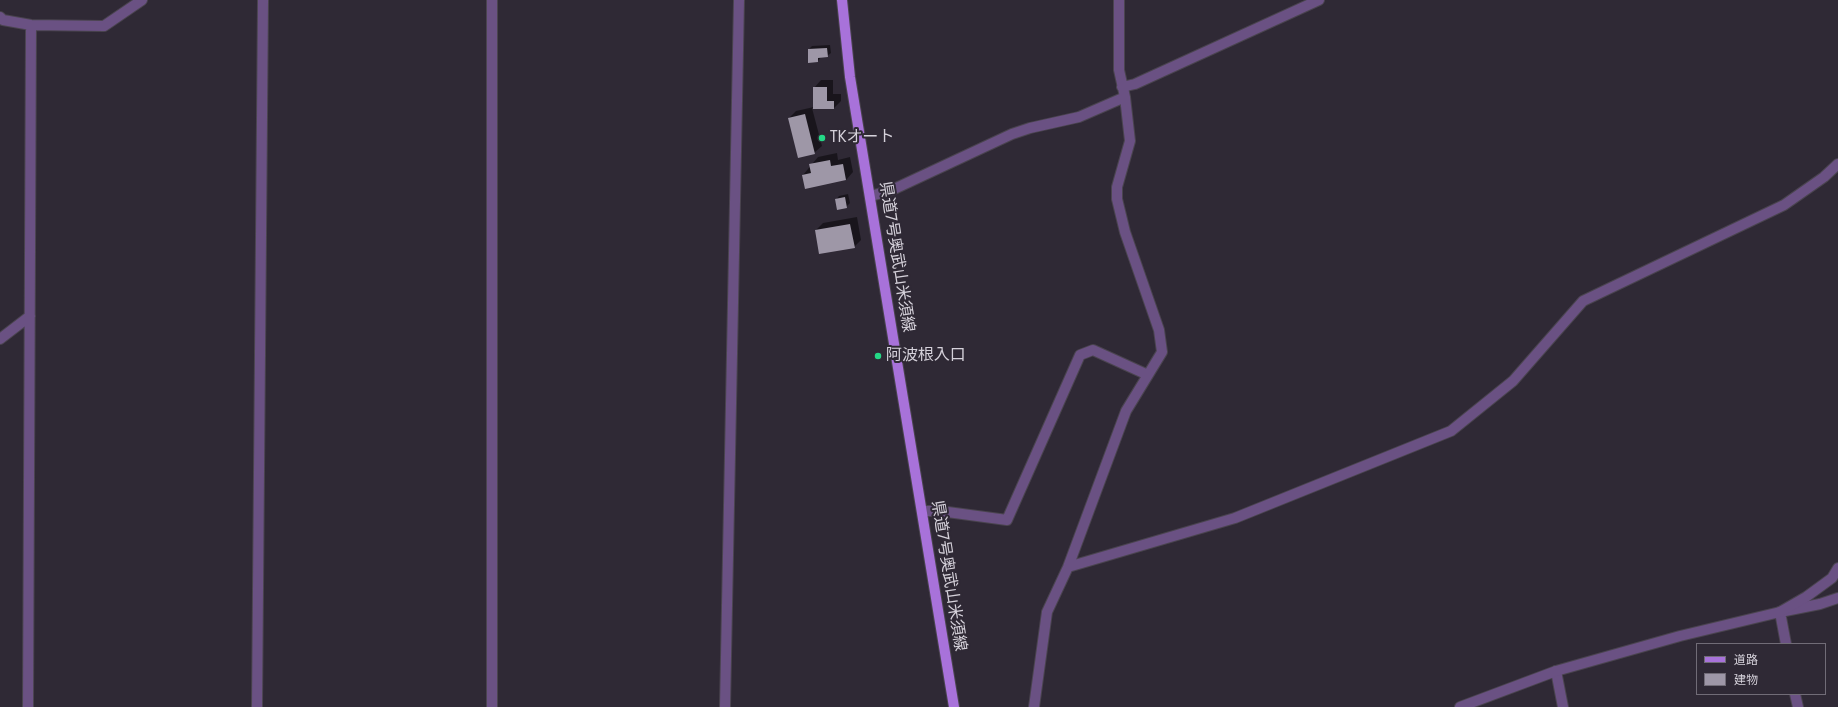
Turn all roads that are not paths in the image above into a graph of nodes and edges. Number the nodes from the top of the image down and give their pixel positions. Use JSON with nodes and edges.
{"nodes":[{"id":1,"x":142,"y":0,"type":"edge"},
{"id":2,"x":263,"y":0,"type":"edge"},
{"id":3,"x":492,"y":0,"type":"edge"},
{"id":4,"x":739,"y":0,"type":"edge"},
{"id":5,"x":842,"y":0,"type":"edge"},
{"id":6,"x":1119,"y":0,"type":"edge"},
{"id":7,"x":1319,"y":0,"type":"edge"},
{"id":8,"x":0,"y":17,"type":"edge"},
{"id":9,"x":31,"y":25,"type":"junction"},
{"id":10,"x":1124,"y":92,"type":"junction"},
{"id":11,"x":1838,"y":164,"type":"edge"},
{"id":12,"x":871,"y":196,"type":"junction"},
{"id":13,"x":30,"y":316,"type":"junction"},
{"id":14,"x":0,"y":339,"type":"edge"},
{"id":15,"x":1148,"y":375,"type":"junction"},
{"id":16,"x":922,"y":511,"type":"junction"},
{"id":17,"x":1068,"y":567,"type":"junction"},
{"id":18,"x":1838,"y":568,"type":"edge"},
{"id":19,"x":1838,"y":598,"type":"edge"},
{"id":20,"x":1780,"y":612,"type":"junction"},
{"id":21,"x":1786,"y":643,"type":"edge"},
{"id":22,"x":1556,"y":671,"type":"junction"},
{"id":23,"x":1795,"y":695,"type":"edge"},
{"id":24,"x":28,"y":707,"type":"edge"},
{"id":25,"x":257,"y":707,"type":"edge"},
{"id":26,"x":492,"y":707,"type":"edge"},
{"id":27,"x":725,"y":707,"type":"edge"},
{"id":28,"x":954,"y":707,"type":"edge"},
{"id":29,"x":1034,"y":707,"type":"edge"},
{"id":30,"x":1460,"y":707,"type":"edge"},
{"id":31,"x":1564,"y":707,"type":"edge"},
{"id":32,"x":1798,"y":707,"type":"edge"}],
"edges":[{"from":1,"to":9,"type":"street"},
{"from":2,"to":25,"type":"street"},
{"from":3,"to":26,"type":"street"},
{"from":4,"to":27,"type":"street"},
{"from":5,"to":12,"type":"main road","name":"県道7号奥武山米須線"},
{"from":6,"to":10,"type":"street"},
{"from":7,"to":10,"type":"street"},
{"from":8,"to":9,"type":"street"},
{"from":9,"to":13,"type":"street"},
{"from":10,"to":12,"type":"street"},
{"from":10,"to":15,"type":"street"},
{"from":11,"to":17,"type":"street"},
{"from":12,"to":16,"type":"main road","name":"県道7号奥武山米須線"},
{"from":13,"to":14,"type":"street"},
{"from":13,"to":24,"type":"street"},
{"from":15,"to":16,"type":"street"},
{"from":15,"to":17,"type":"street"},
{"from":16,"to":28,"type":"main road","name":"県道7号奥武山米須線"},
{"from":17,"to":29,"type":"street"},
{"from":18,"to":20,"type":"street"},
{"from":19,"to":20,"type":"street"},
{"from":20,"to":21,"type":"street"},
{"from":20,"to":22,"type":"street"},
{"from":22,"to":30,"type":"street"},
{"from":22,"to":31,"type":"street"},
{"from":23,"to":32,"type":"street"}]}
